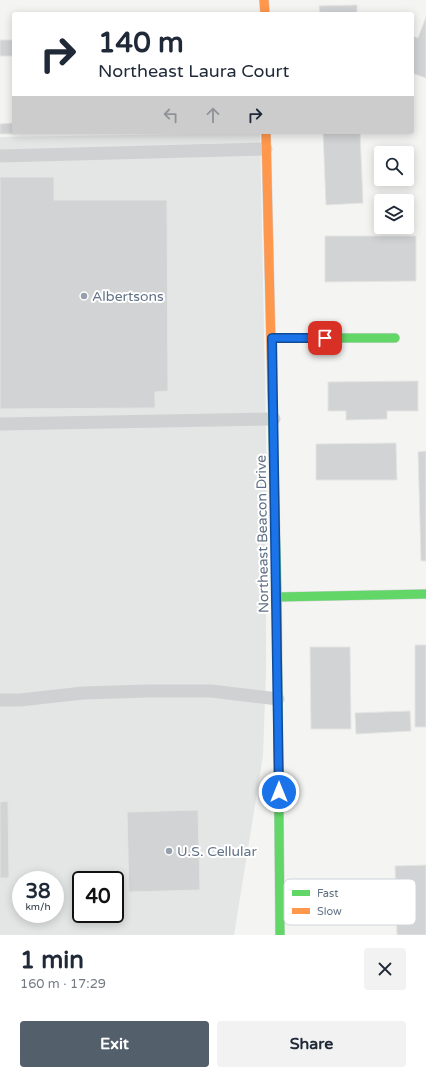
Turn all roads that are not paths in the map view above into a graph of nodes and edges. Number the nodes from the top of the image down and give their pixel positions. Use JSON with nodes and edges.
{"nodes":[{"id":1,"x":264,"y":0,"type":"edge"},
{"id":2,"x":264,"y":12,"type":"edge"},
{"id":3,"x":266,"y":134,"type":"edge"},
{"id":4,"x":266,"y":149,"type":"junction"},
{"id":5,"x":0,"y":156,"type":"edge"},
{"id":6,"x":272,"y":338,"type":"junction"},
{"id":7,"x":395,"y":338,"type":"dead end"},
{"id":8,"x":274,"y":419,"type":"junction"},
{"id":9,"x":0,"y":424,"type":"edge"},
{"id":10,"x":426,"y":594,"type":"edge"},
{"id":11,"x":277,"y":597,"type":"junction"},
{"id":12,"x":278,"y":699,"type":"junction"},
{"id":13,"x":0,"y":700,"type":"edge"},
{"id":14,"x":280,"y":935,"type":"edge"}],
"edges":[{"from":1,"to":2,"type":"street"},
{"from":3,"to":4,"type":"street","name":"Northeast Beacon Drive"},
{"from":4,"to":5,"type":"lane"},
{"from":4,"to":6,"type":"street","name":"Northeast Beacon Drive"},
{"from":6,"to":7,"type":"street"},
{"from":6,"to":8,"type":"street","name":"Northeast Beacon Drive"},
{"from":8,"to":9,"type":"lane"},
{"from":8,"to":11,"type":"street","name":"Northeast Beacon Drive"},
{"from":10,"to":11,"type":"street"},
{"from":11,"to":12,"type":"street","name":"Northeast Beacon Drive"},
{"from":12,"to":13,"type":"lane"},
{"from":12,"to":14,"type":"street","name":"Northeast Beacon Drive"}]}
